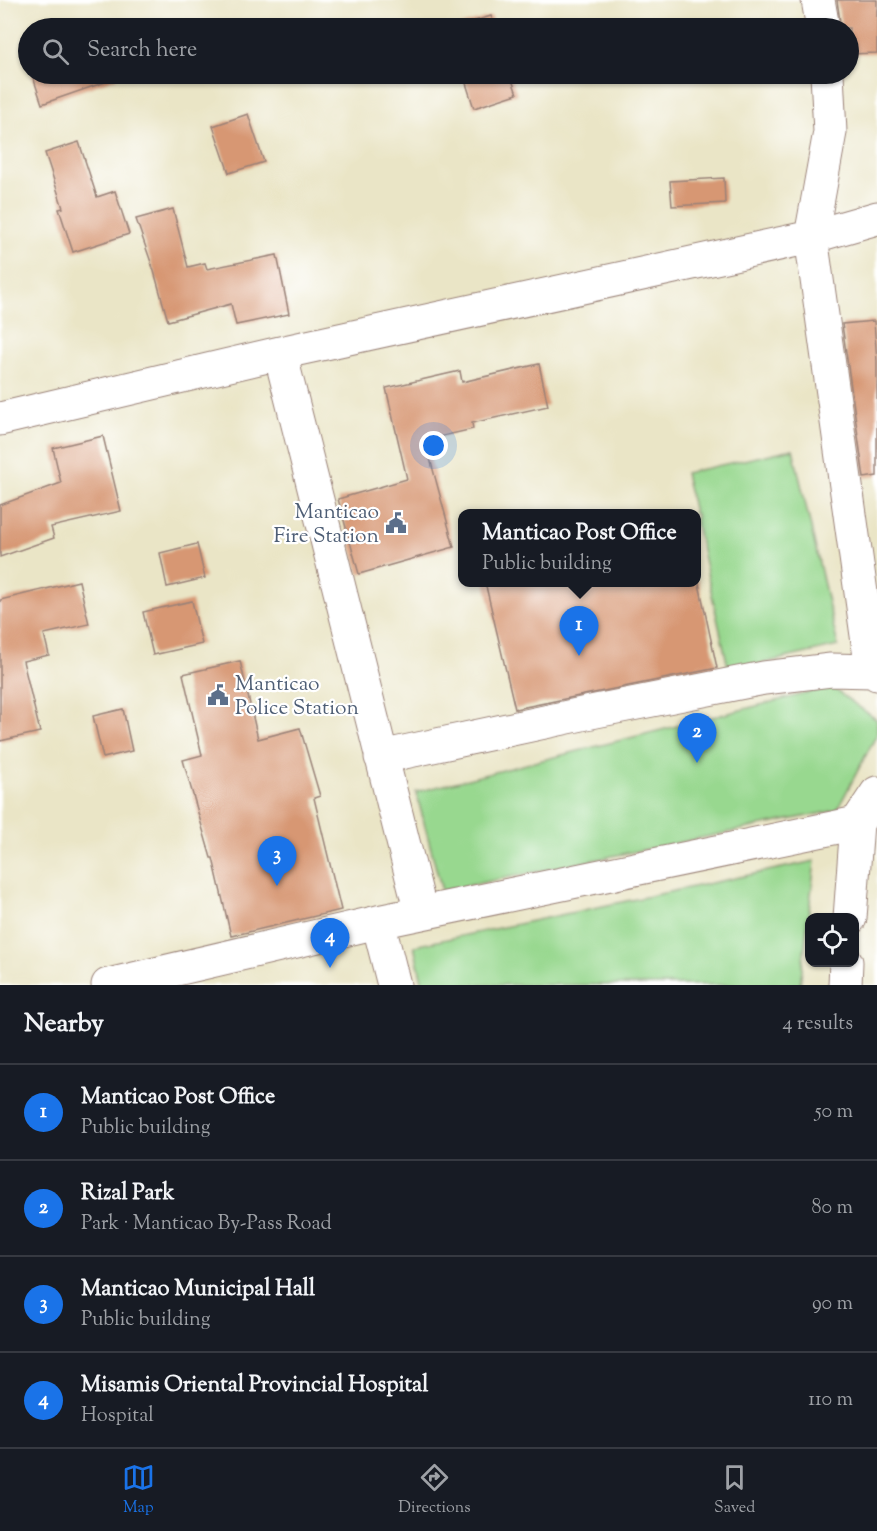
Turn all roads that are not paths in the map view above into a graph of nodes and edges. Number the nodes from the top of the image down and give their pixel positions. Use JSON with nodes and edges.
{"nodes":[{"id":1,"x":818,"y":0,"type":"edge"},
{"id":2,"x":821,"y":18,"type":"edge"},
{"id":3,"x":828,"y":84,"type":"edge"},
{"id":4,"x":877,"y":218,"type":"edge"},
{"id":5,"x":811,"y":237,"type":"junction"},
{"id":6,"x":280,"y":353,"type":"junction"},
{"id":7,"x":0,"y":419,"type":"edge"},
{"id":8,"x":874,"y":672,"type":"edge"},
{"id":9,"x":381,"y":757,"type":"junction"},
{"id":10,"x":877,"y":793,"type":"edge"},
{"id":11,"x":857,"y":823,"type":"junction"},
{"id":12,"x":850,"y":913,"type":"edge"},
{"id":13,"x":421,"y":914,"type":"junction"},
{"id":14,"x":378,"y":922,"type":"junction"},
{"id":15,"x":846,"y":967,"type":"edge"},
{"id":16,"x":108,"y":985,"type":"edge"},
{"id":17,"x":394,"y":985,"type":"edge"},
{"id":18,"x":845,"y":985,"type":"edge"}],
"edges":[{"from":1,"to":2,"type":"street"},
{"from":3,"to":5,"type":"street"},
{"from":4,"to":5,"type":"street"},
{"from":5,"to":6,"type":"street"},
{"from":5,"to":8,"type":"street"},
{"from":6,"to":7,"type":"street"},
{"from":6,"to":9,"type":"street"},
{"from":8,"to":9,"type":"street"},
{"from":9,"to":13,"type":"street"},
{"from":10,"to":11,"type":"street"},
{"from":11,"to":12,"type":"street"},
{"from":11,"to":13,"type":"street"},
{"from":13,"to":14,"type":"street"},
{"from":14,"to":16,"type":"street"},
{"from":14,"to":17,"type":"street"},
{"from":15,"to":18,"type":"street"}]}
